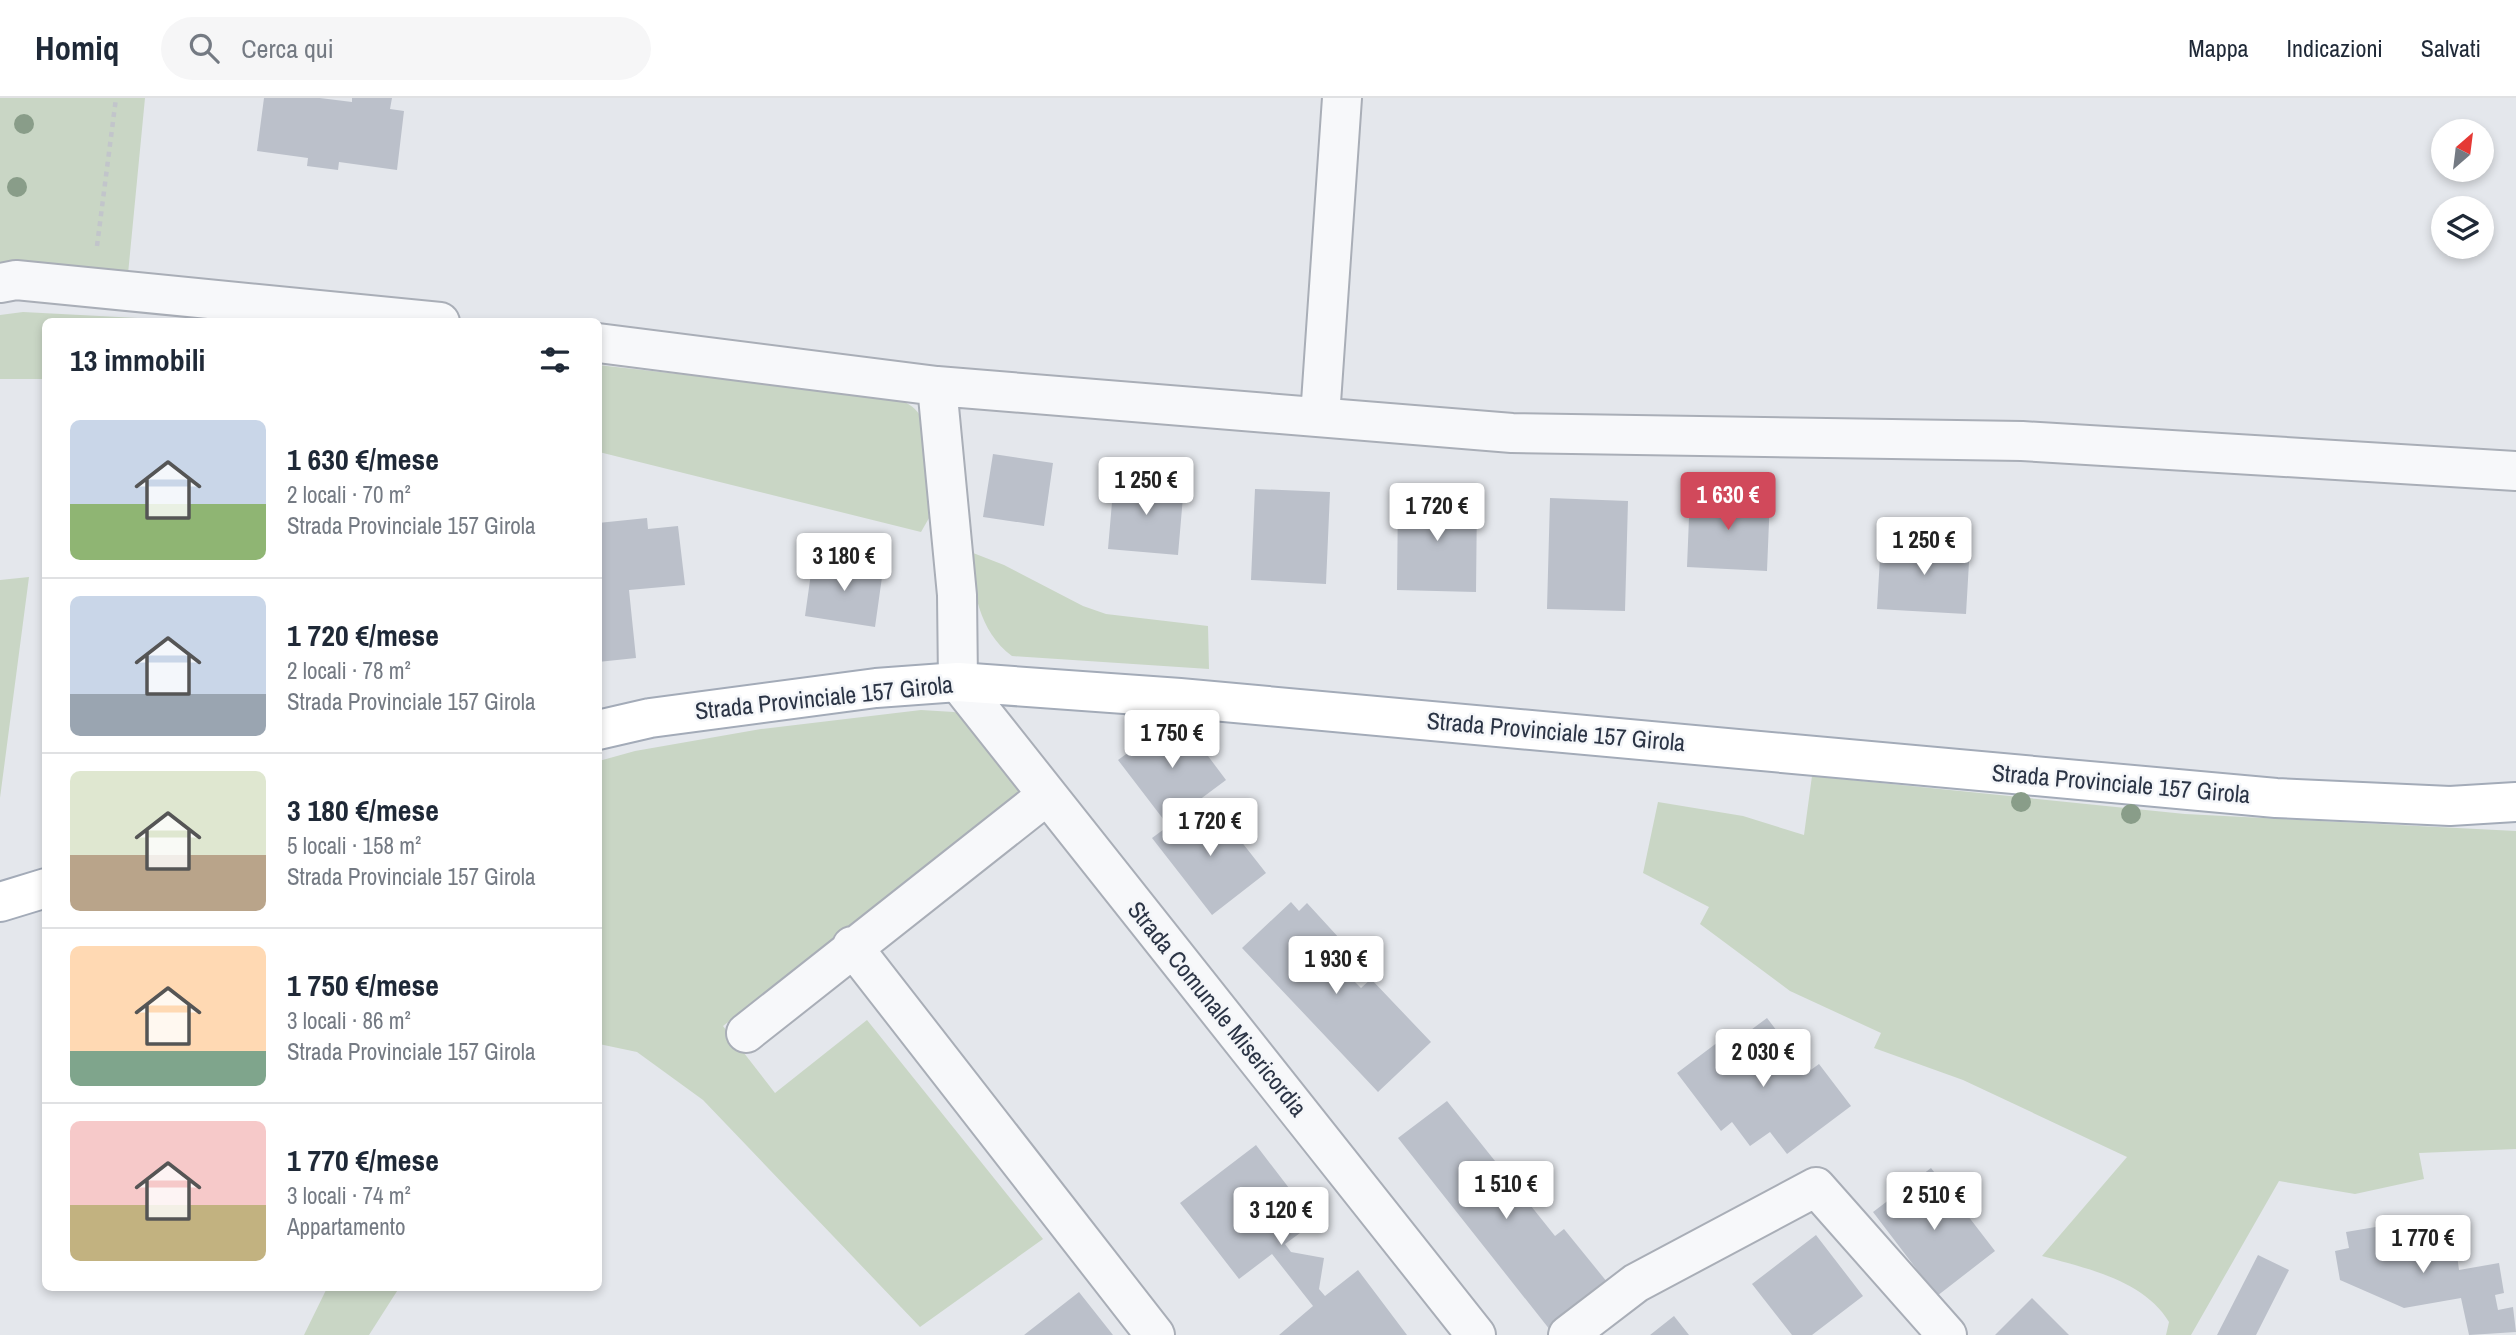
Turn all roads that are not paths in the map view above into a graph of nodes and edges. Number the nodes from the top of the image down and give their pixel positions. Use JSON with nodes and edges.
{"nodes":[{"id":1,"x":1342,"y":98,"type":"edge"},
{"id":2,"x":0,"y":283,"type":"edge"},
{"id":3,"x":399,"y":318,"type":"edge"},
{"id":4,"x":602,"y":343,"type":"edge"},
{"id":5,"x":937,"y":386,"type":"junction"},
{"id":6,"x":1320,"y":417,"type":"junction"},
{"id":7,"x":2516,"y":471,"type":"edge"},
{"id":8,"x":958,"y":682,"type":"junction"},
{"id":9,"x":602,"y":729,"type":"edge"},
{"id":10,"x":1046,"y":796,"type":"junction"},
{"id":11,"x":2516,"y":802,"type":"edge"},
{"id":12,"x":42,"y":889,"type":"edge"},
{"id":13,"x":0,"y":902,"type":"edge"},
{"id":14,"x":852,"y":946,"type":"junction"},
{"id":15,"x":746,"y":1033,"type":"dead end"},
{"id":16,"x":1156,"y":1335,"type":"edge"},
{"id":17,"x":1476,"y":1335,"type":"edge"},
{"id":18,"x":1568,"y":1335,"type":"edge"},
{"id":19,"x":1947,"y":1335,"type":"edge"}],
"edges":[{"from":1,"to":6,"type":"street"},
{"from":2,"to":3,"type":"street"},
{"from":4,"to":5,"type":"street"},
{"from":5,"to":6,"type":"street"},
{"from":5,"to":8,"type":"street"},
{"from":6,"to":7,"type":"street"},
{"from":8,"to":9,"type":"main road","name":"Strada Provinciale 157 Girola"},
{"from":8,"to":10,"type":"street","name":"Strada Comunale Misericordia"},
{"from":8,"to":11,"type":"main road","name":"Strada Provinciale 157 Girola"},
{"from":10,"to":14,"type":"street"},
{"from":10,"to":17,"type":"street","name":"Strada Comunale Misericordia"},
{"from":12,"to":13,"type":"main road"},
{"from":14,"to":15,"type":"street"},
{"from":14,"to":16,"type":"street"},
{"from":18,"to":19,"type":"street"}]}
